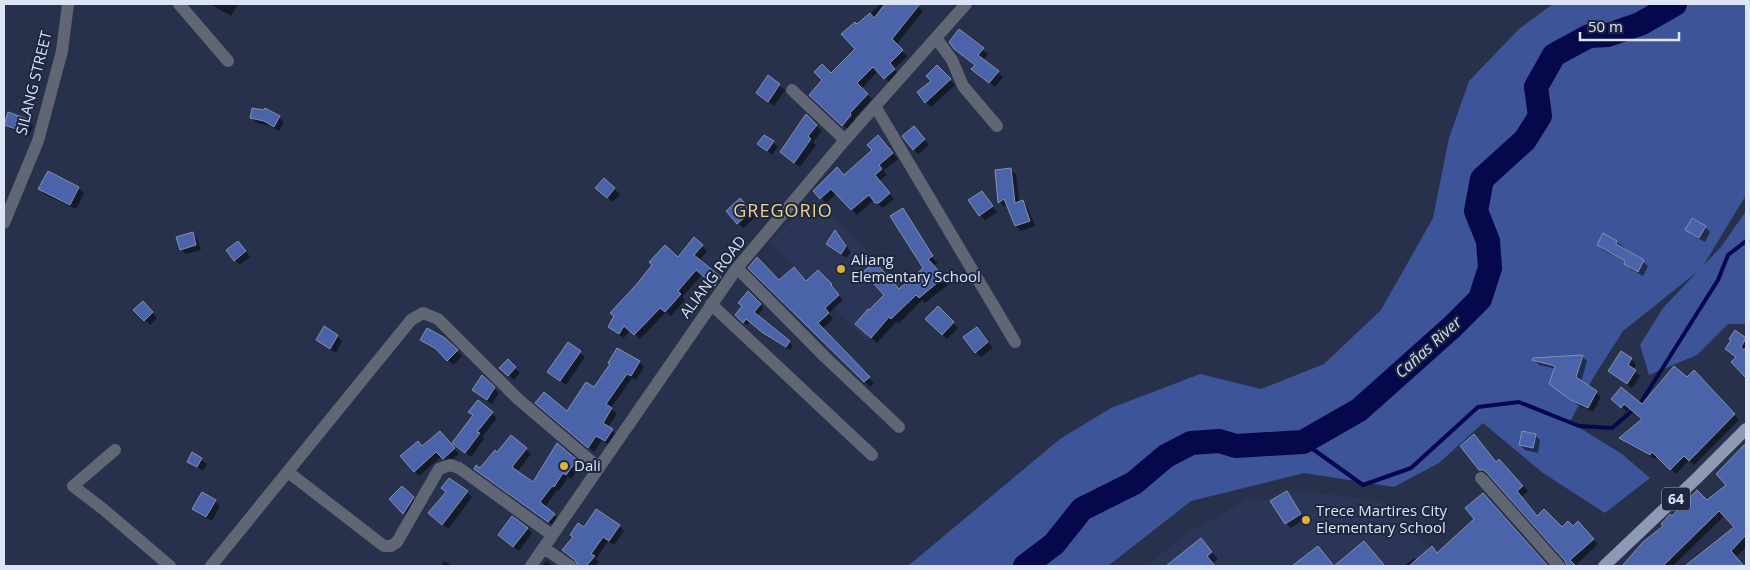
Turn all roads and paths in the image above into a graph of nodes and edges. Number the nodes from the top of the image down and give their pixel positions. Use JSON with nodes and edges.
{"nodes":[{"id":1,"x":68,"y":4,"type":"edge"},
{"id":2,"x":179,"y":4,"type":"edge"},
{"id":3,"x":966,"y":4,"type":"edge"},
{"id":4,"x":936,"y":38,"type":"junction"},
{"id":5,"x":228,"y":61,"type":"dead end"},
{"id":6,"x":792,"y":90,"type":"dead end"},
{"id":7,"x":875,"y":106,"type":"junction"},
{"id":8,"x":997,"y":126,"type":"dead end"},
{"id":9,"x":845,"y":140,"type":"junction"},
{"id":10,"x":4,"y":223,"type":"edge"},
{"id":11,"x":737,"y":268,"type":"junction"},
{"id":12,"x":711,"y":304,"type":"junction"},
{"id":13,"x":1015,"y":342,"type":"dead end"},
{"id":14,"x":899,"y":428,"type":"dead end"},
{"id":15,"x":1746,"y":429,"type":"edge"},
{"id":16,"x":114,"y":450,"type":"dead end"},
{"id":17,"x":872,"y":455,"type":"dead end"},
{"id":18,"x":599,"y":468,"type":"junction"},
{"id":19,"x":288,"y":472,"type":"junction"},
{"id":20,"x":1481,"y":478,"type":"dead end"},
{"id":21,"x":552,"y":536,"type":"junction"},
{"id":22,"x":544,"y":548,"type":"junction"},
{"id":23,"x":170,"y":566,"type":"edge"},
{"id":24,"x":210,"y":566,"type":"edge"},
{"id":25,"x":530,"y":566,"type":"edge"},
{"id":26,"x":570,"y":566,"type":"edge"},
{"id":27,"x":1559,"y":566,"type":"edge"},
{"id":28,"x":1604,"y":566,"type":"edge"}],
"edges":[{"from":1,"to":10,"type":"street","name":"SILANG STREET"},
{"from":2,"to":5,"type":"street"},
{"from":3,"to":4,"type":"street","name":"ALIANG ROAD"},
{"from":4,"to":7,"type":"street","name":"ALIANG ROAD"},
{"from":4,"to":8,"type":"street"},
{"from":6,"to":9,"type":"street"},
{"from":7,"to":9,"type":"street","name":"ALIANG ROAD"},
{"from":7,"to":13,"type":"street"},
{"from":9,"to":11,"type":"street","name":"ALIANG ROAD"},
{"from":11,"to":12,"type":"street","name":"ALIANG ROAD"},
{"from":11,"to":14,"type":"street"},
{"from":12,"to":17,"type":"street"},
{"from":12,"to":18,"type":"street","name":"ALIANG ROAD"},
{"from":15,"to":28,"type":"main road","number":"64"},
{"from":16,"to":23,"type":"street"},
{"from":18,"to":19,"type":"street"},
{"from":18,"to":21,"type":"street","name":"ALIANG ROAD"},
{"from":19,"to":21,"type":"street"},
{"from":19,"to":24,"type":"street"},
{"from":20,"to":27,"type":"street"},
{"from":21,"to":22,"type":"street","name":"ALIANG ROAD"},
{"from":22,"to":25,"type":"street","name":"ALIANG ROAD"},
{"from":22,"to":26,"type":"street"}]}
